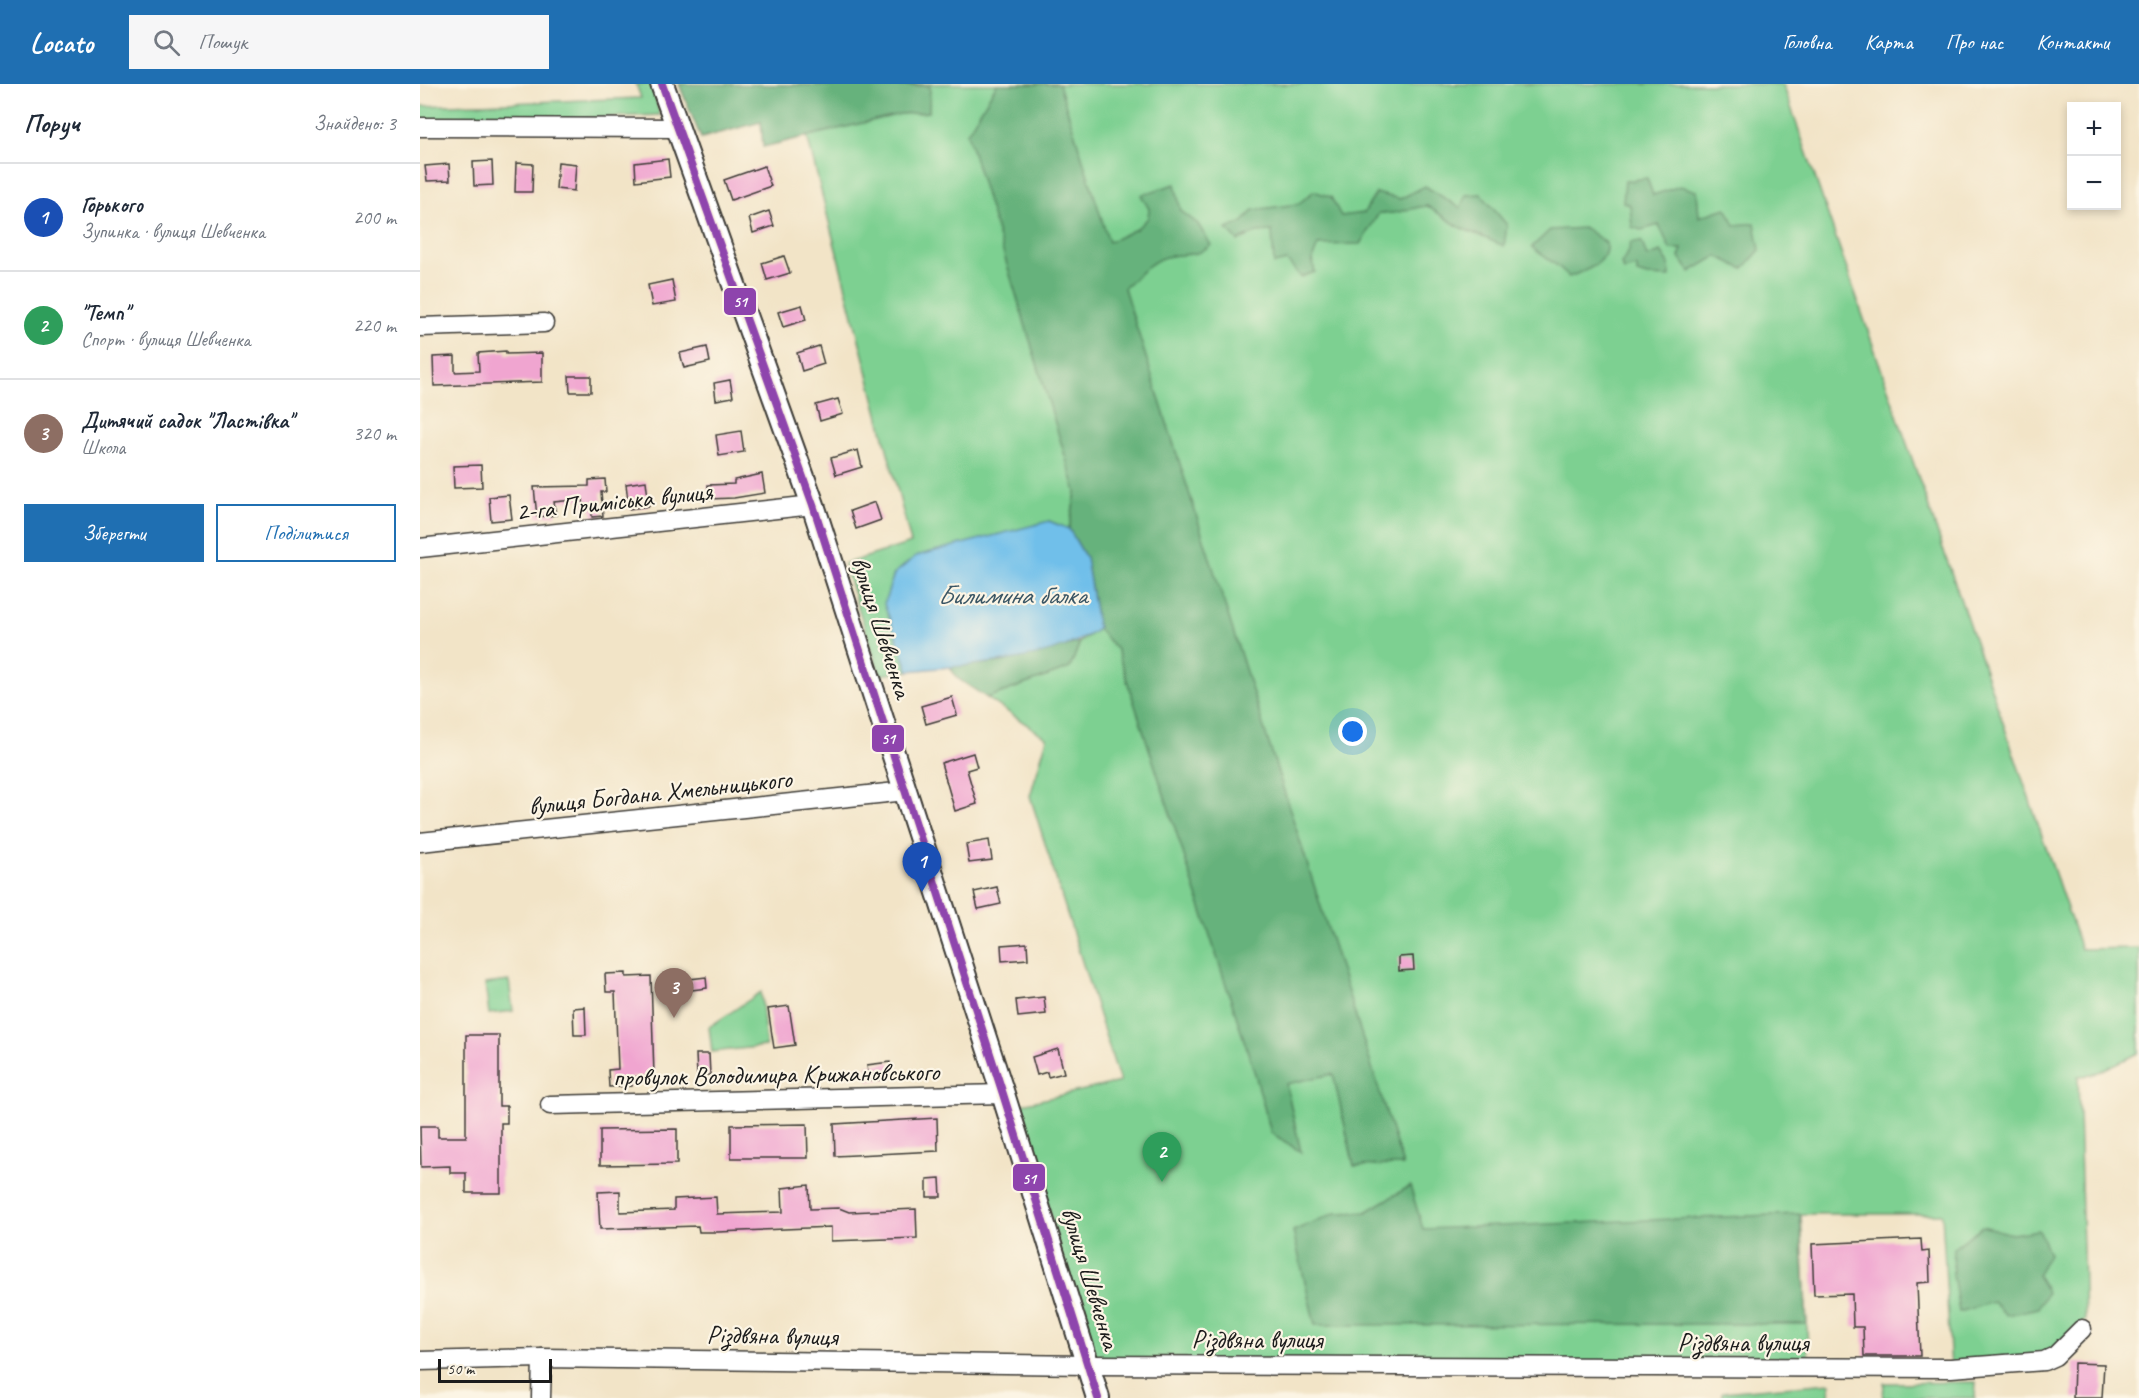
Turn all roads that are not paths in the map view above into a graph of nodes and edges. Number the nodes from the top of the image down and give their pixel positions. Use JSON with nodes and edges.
{"nodes":[{"id":1,"x":662,"y":84,"type":"edge"},
{"id":2,"x":420,"y":127,"type":"edge"},
{"id":3,"x":679,"y":128,"type":"junction"},
{"id":4,"x":544,"y":323,"type":"dead end"},
{"id":5,"x":420,"y":327,"type":"edge"},
{"id":6,"x":813,"y":505,"type":"junction"},
{"id":7,"x":420,"y":548,"type":"edge"},
{"id":8,"x":906,"y":792,"type":"junction"},
{"id":9,"x":420,"y":842,"type":"edge"},
{"id":10,"x":1004,"y":1094,"type":"junction"},
{"id":11,"x":550,"y":1105,"type":"dead end"},
{"id":12,"x":2082,"y":1329,"type":"dead end"},
{"id":13,"x":542,"y":1358,"type":"junction"},
{"id":14,"x":420,"y":1360,"type":"edge"},
{"id":15,"x":1089,"y":1365,"type":"junction"},
{"id":16,"x":541,"y":1398,"type":"edge"},
{"id":17,"x":1098,"y":1398,"type":"edge"}],
"edges":[{"from":1,"to":3,"type":"street","name":"вулиця Шевченка"},
{"from":2,"to":3,"type":"street"},
{"from":3,"to":6,"type":"street","name":"вулиця Шевченка"},
{"from":4,"to":5,"type":"street"},
{"from":6,"to":7,"type":"street","name":"2-га Приміська вулиця"},
{"from":6,"to":8,"type":"street","name":"вулиця Шевченка"},
{"from":8,"to":9,"type":"street","name":"вулиця Богдана Хмельницького"},
{"from":8,"to":10,"type":"street","name":"вулиця Шевченка"},
{"from":10,"to":11,"type":"street","name":"провулок Володимира Крижановського"},
{"from":10,"to":15,"type":"street","name":"вулиця Шевченка"},
{"from":12,"to":15,"type":"street","name":"Різдвяна вулиця"},
{"from":13,"to":14,"type":"street","name":"Різдвяна вулиця"},
{"from":13,"to":15,"type":"street","name":"Різдвяна вулиця"},
{"from":13,"to":16,"type":"street"},
{"from":15,"to":17,"type":"street","name":"вулиця Шевченка"}]}
